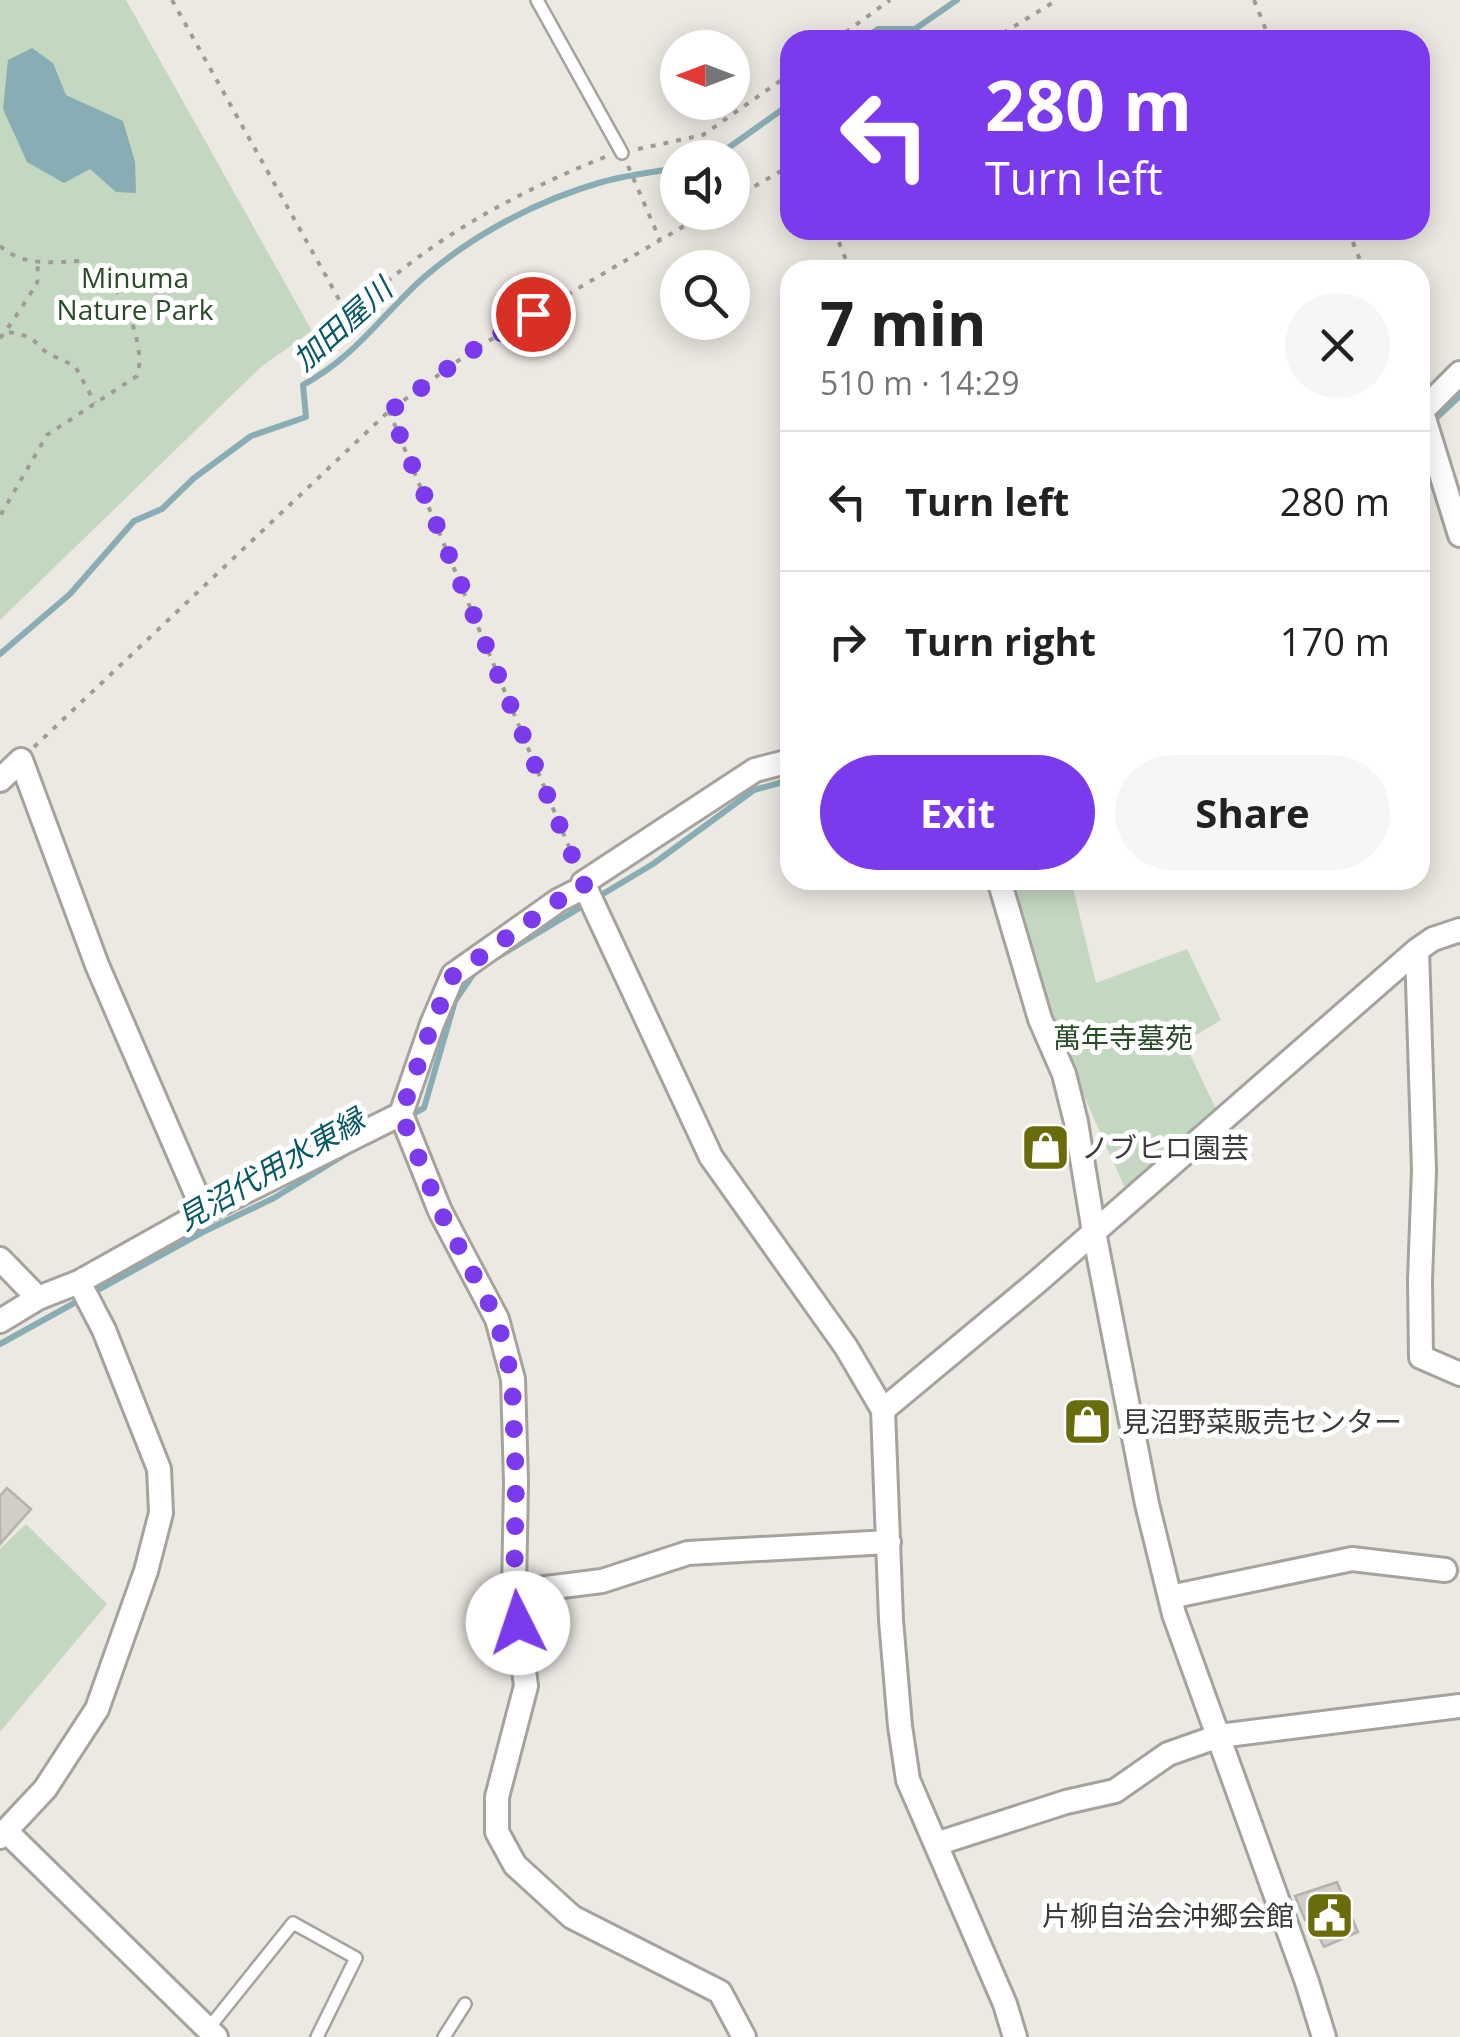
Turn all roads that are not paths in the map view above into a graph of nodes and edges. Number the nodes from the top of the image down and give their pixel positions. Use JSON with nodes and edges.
{"nodes":[{"id":1,"x":538,"y":0,"type":"edge"},
{"id":2,"x":625,"y":158,"type":"road end"},
{"id":3,"x":1460,"y":373,"type":"edge"},
{"id":4,"x":1430,"y":403,"type":"edge"},
{"id":5,"x":1430,"y":440,"type":"edge"},
{"id":6,"x":1460,"y":535,"type":"edge"},
{"id":7,"x":780,"y":764,"type":"edge"},
{"id":8,"x":0,"y":780,"type":"edge"},
{"id":9,"x":583,"y":883,"type":"road end"},
{"id":10,"x":1001,"y":890,"type":"edge"},
{"id":11,"x":1460,"y":930,"type":"edge"},
{"id":12,"x":1417,"y":950,"type":"junction"},
{"id":13,"x":401,"y":1114,"type":"junction"},
{"id":14,"x":204,"y":1212,"type":"junction"},
{"id":15,"x":1094,"y":1232,"type":"junction"},
{"id":16,"x":0,"y":1259,"type":"edge"},
{"id":17,"x":79,"y":1282,"type":"junction"},
{"id":18,"x":38,"y":1298,"type":"junction"},
{"id":19,"x":0,"y":1321,"type":"edge"},
{"id":20,"x":1460,"y":1374,"type":"edge"},
{"id":21,"x":884,"y":1410,"type":"junction"},
{"id":22,"x":889,"y":1542,"type":"junction"},
{"id":23,"x":1444,"y":1570,"type":"dead end"},
{"id":24,"x":514,"y":1592,"type":"junction"},
{"id":25,"x":1170,"y":1596,"type":"junction"},
{"id":26,"x":1460,"y":1706,"type":"edge"},
{"id":27,"x":1218,"y":1736,"type":"junction"},
{"id":28,"x":3,"y":1834,"type":"edge"},
{"id":29,"x":936,"y":1844,"type":"junction"},
{"id":30,"x":465,"y":2004,"type":"dead end"},
{"id":31,"x":212,"y":2033,"type":"edge"},
{"id":32,"x":317,"y":2037,"type":"edge"},
{"id":33,"x":444,"y":2037,"type":"edge"},
{"id":34,"x":744,"y":2037,"type":"edge"},
{"id":35,"x":1015,"y":2037,"type":"edge"},
{"id":36,"x":1324,"y":2037,"type":"edge"}],
"edges":[{"from":1,"to":2,"type":"lane"},
{"from":3,"to":4,"type":"street"},
{"from":5,"to":6,"type":"street"},
{"from":7,"to":9,"type":"street"},
{"from":8,"to":14,"type":"street"},
{"from":10,"to":15,"type":"street"},
{"from":11,"to":12,"type":"street"},
{"from":12,"to":15,"type":"street"},
{"from":12,"to":20,"type":"street"},
{"from":13,"to":14,"type":"street"},
{"from":13,"to":21,"type":"street"},
{"from":13,"to":24,"type":"street"},
{"from":14,"to":17,"type":"street"},
{"from":15,"to":21,"type":"street"},
{"from":15,"to":25,"type":"street"},
{"from":16,"to":18,"type":"street"},
{"from":17,"to":18,"type":"street"},
{"from":17,"to":28,"type":"street"},
{"from":18,"to":19,"type":"street"},
{"from":21,"to":22,"type":"street"},
{"from":22,"to":24,"type":"street"},
{"from":22,"to":29,"type":"street"},
{"from":23,"to":25,"type":"street"},
{"from":24,"to":34,"type":"street"},
{"from":25,"to":27,"type":"street"},
{"from":26,"to":27,"type":"street"},
{"from":27,"to":29,"type":"street"},
{"from":27,"to":36,"type":"street"},
{"from":28,"to":31,"type":"street"},
{"from":29,"to":35,"type":"street"},
{"from":30,"to":33,"type":"lane"},
{"from":31,"to":32,"type":"lane"}]}
